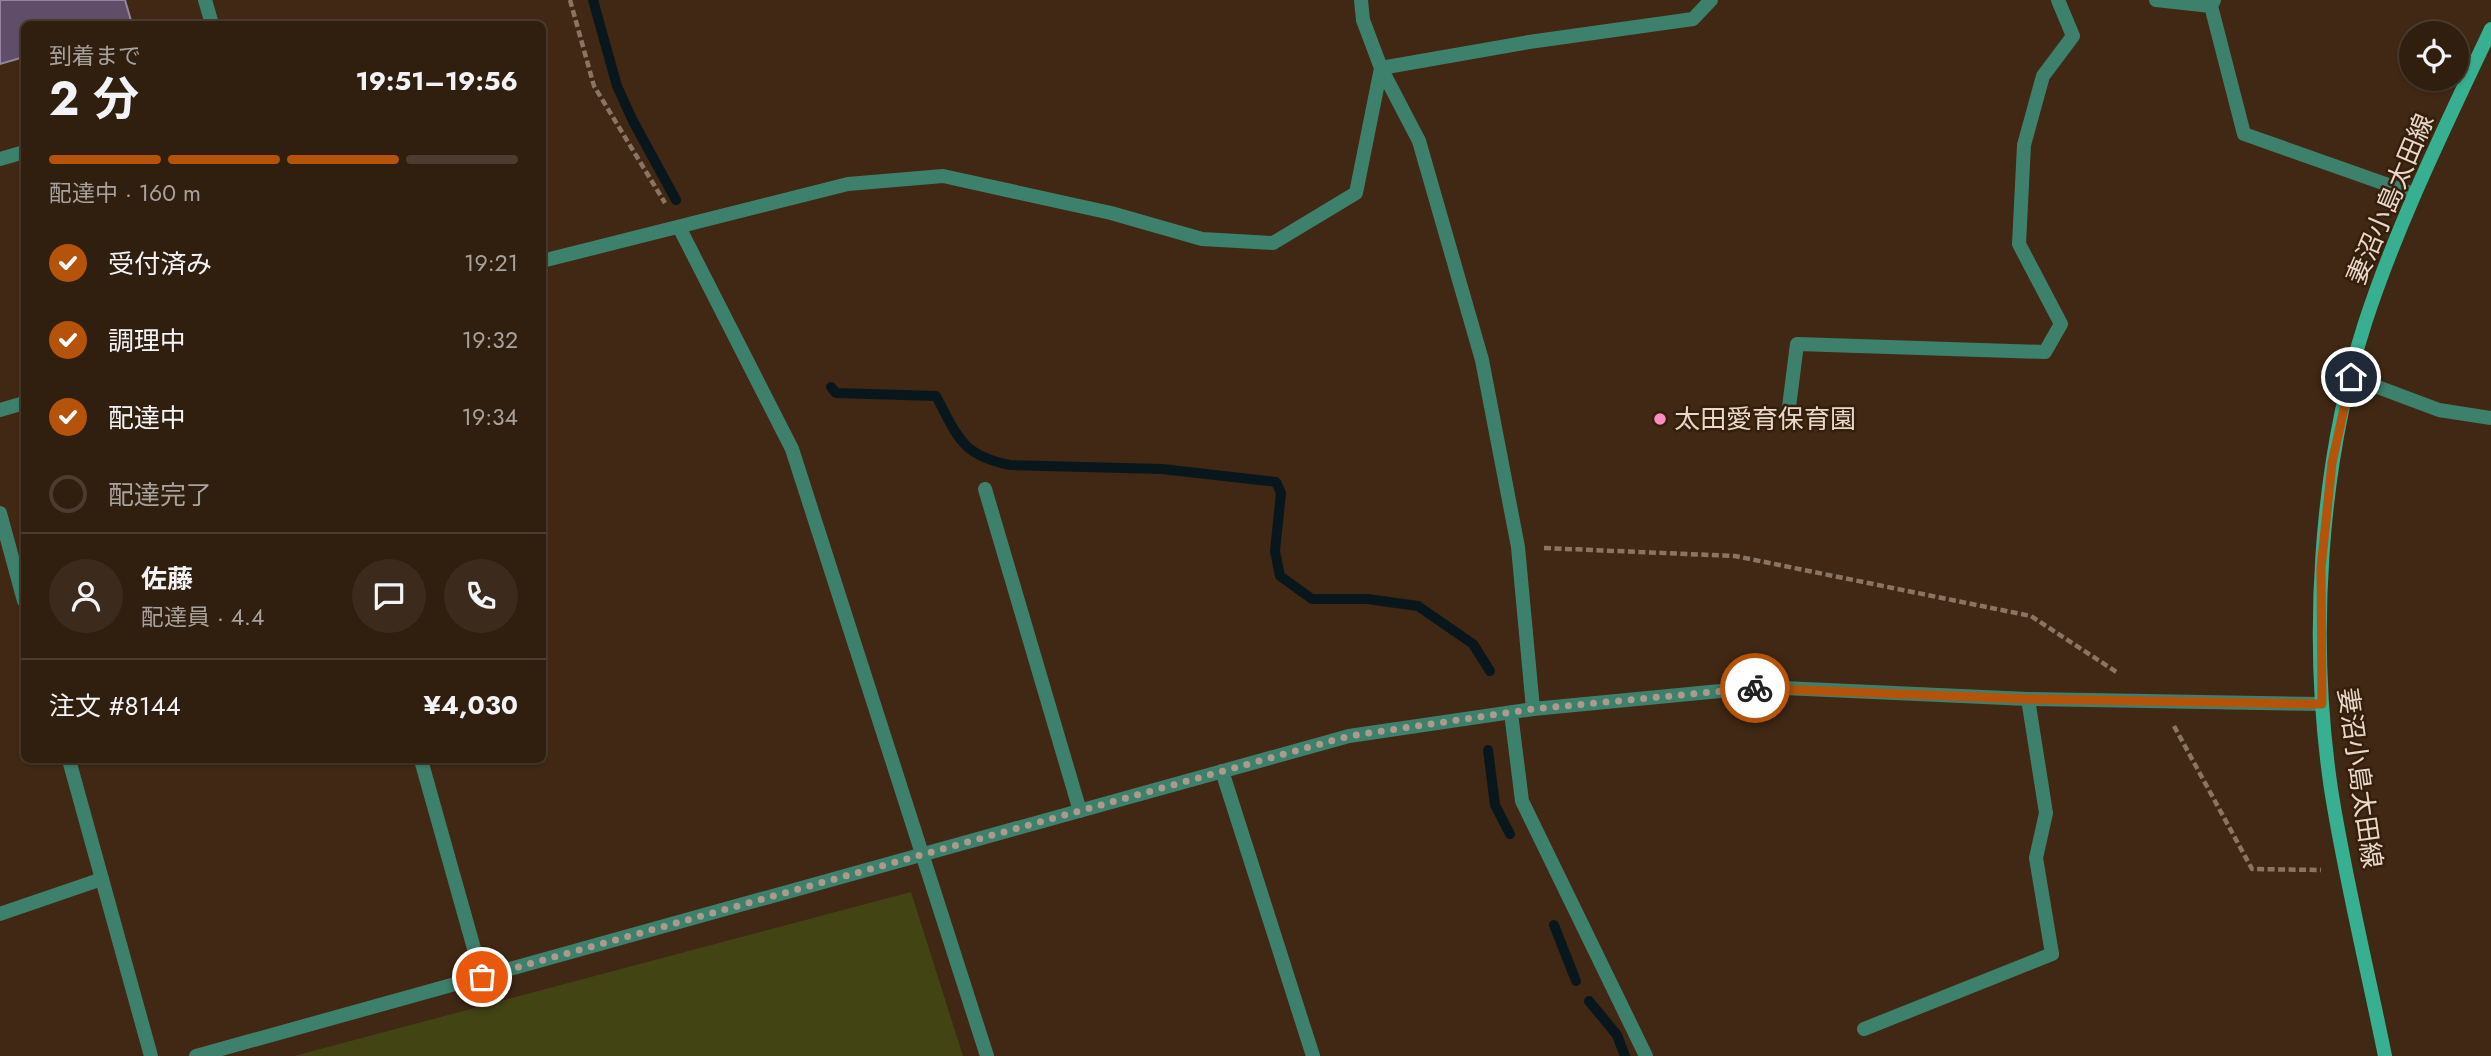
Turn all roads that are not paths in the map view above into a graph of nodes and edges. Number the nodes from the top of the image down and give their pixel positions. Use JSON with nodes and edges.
{"nodes":[{"id":1,"x":205,"y":0,"type":"edge"},
{"id":2,"x":1361,"y":0,"type":"edge"},
{"id":3,"x":1711,"y":0,"type":"edge"},
{"id":4,"x":2058,"y":0,"type":"edge"},
{"id":5,"x":2156,"y":0,"type":"edge"},
{"id":6,"x":2212,"y":3,"type":"edge"},
{"id":7,"x":211,"y":21,"type":"edge"},
{"id":8,"x":2491,"y":29,"type":"edge"},
{"id":9,"x":1381,"y":68,"type":"junction"},
{"id":10,"x":21,"y":153,"type":"edge"},
{"id":11,"x":0,"y":159,"type":"edge"},
{"id":12,"x":2414,"y":194,"type":"junction"},
{"id":13,"x":680,"y":227,"type":"junction"},
{"id":14,"x":546,"y":260,"type":"edge"},
{"id":15,"x":2351,"y":377,"type":"junction"},
{"id":16,"x":21,"y":404,"type":"edge"},
{"id":17,"x":1788,"y":407,"type":"dead end"},
{"id":18,"x":0,"y":410,"type":"edge"},
{"id":19,"x":2491,"y":418,"type":"edge"},
{"id":20,"x":985,"y":489,"type":"dead end"},
{"id":21,"x":0,"y":513,"type":"edge"},
{"id":22,"x":21,"y":590,"type":"edge"},
{"id":23,"x":2028,"y":699,"type":"junction"},
{"id":24,"x":2322,"y":704,"type":"junction"},
{"id":25,"x":1533,"y":709,"type":"junction"},
{"id":26,"x":1511,"y":713,"type":"junction"},
{"id":27,"x":70,"y":763,"type":"edge"},
{"id":28,"x":422,"y":763,"type":"edge"},
{"id":29,"x":1222,"y":771,"type":"junction"},
{"id":30,"x":1080,"y":811,"type":"junction"},
{"id":31,"x":923,"y":854,"type":"junction"},
{"id":32,"x":102,"y":879,"type":"junction"},
{"id":33,"x":0,"y":914,"type":"edge"},
{"id":34,"x":482,"y":977,"type":"junction"},
{"id":35,"x":1864,"y":1029,"type":"dead end"},
{"id":36,"x":151,"y":1056,"type":"edge"},
{"id":37,"x":196,"y":1056,"type":"edge"},
{"id":38,"x":987,"y":1056,"type":"edge"},
{"id":39,"x":1313,"y":1056,"type":"edge"},
{"id":40,"x":1646,"y":1056,"type":"edge"},
{"id":41,"x":2385,"y":1056,"type":"edge"}],
"edges":[{"from":1,"to":7,"type":"street"},
{"from":2,"to":9,"type":"street"},
{"from":3,"to":9,"type":"street"},
{"from":4,"to":17,"type":"street"},
{"from":5,"to":6,"type":"street"},
{"from":6,"to":12,"type":"street"},
{"from":8,"to":12,"type":"main road","name":"妻沼小島太田線"},
{"from":9,"to":13,"type":"street"},
{"from":9,"to":25,"type":"street"},
{"from":10,"to":11,"type":"street"},
{"from":12,"to":15,"type":"main road","name":"妻沼小島太田線"},
{"from":13,"to":14,"type":"street"},
{"from":13,"to":31,"type":"street"},
{"from":15,"to":19,"type":"street"},
{"from":15,"to":24,"type":"main road","name":"妻沼小島太田線"},
{"from":16,"to":18,"type":"street"},
{"from":20,"to":30,"type":"street"},
{"from":21,"to":22,"type":"street"},
{"from":23,"to":24,"type":"street"},
{"from":23,"to":25,"type":"street"},
{"from":23,"to":35,"type":"street"},
{"from":24,"to":41,"type":"main road","name":"妻沼小島太田線"},
{"from":25,"to":26,"type":"street"},
{"from":26,"to":29,"type":"street"},
{"from":26,"to":40,"type":"street"},
{"from":27,"to":32,"type":"street"},
{"from":28,"to":34,"type":"street"},
{"from":29,"to":30,"type":"street"},
{"from":29,"to":39,"type":"street"},
{"from":30,"to":31,"type":"street"},
{"from":31,"to":34,"type":"street"},
{"from":31,"to":38,"type":"street"},
{"from":32,"to":33,"type":"street"},
{"from":32,"to":36,"type":"street"},
{"from":34,"to":37,"type":"street"}]}
